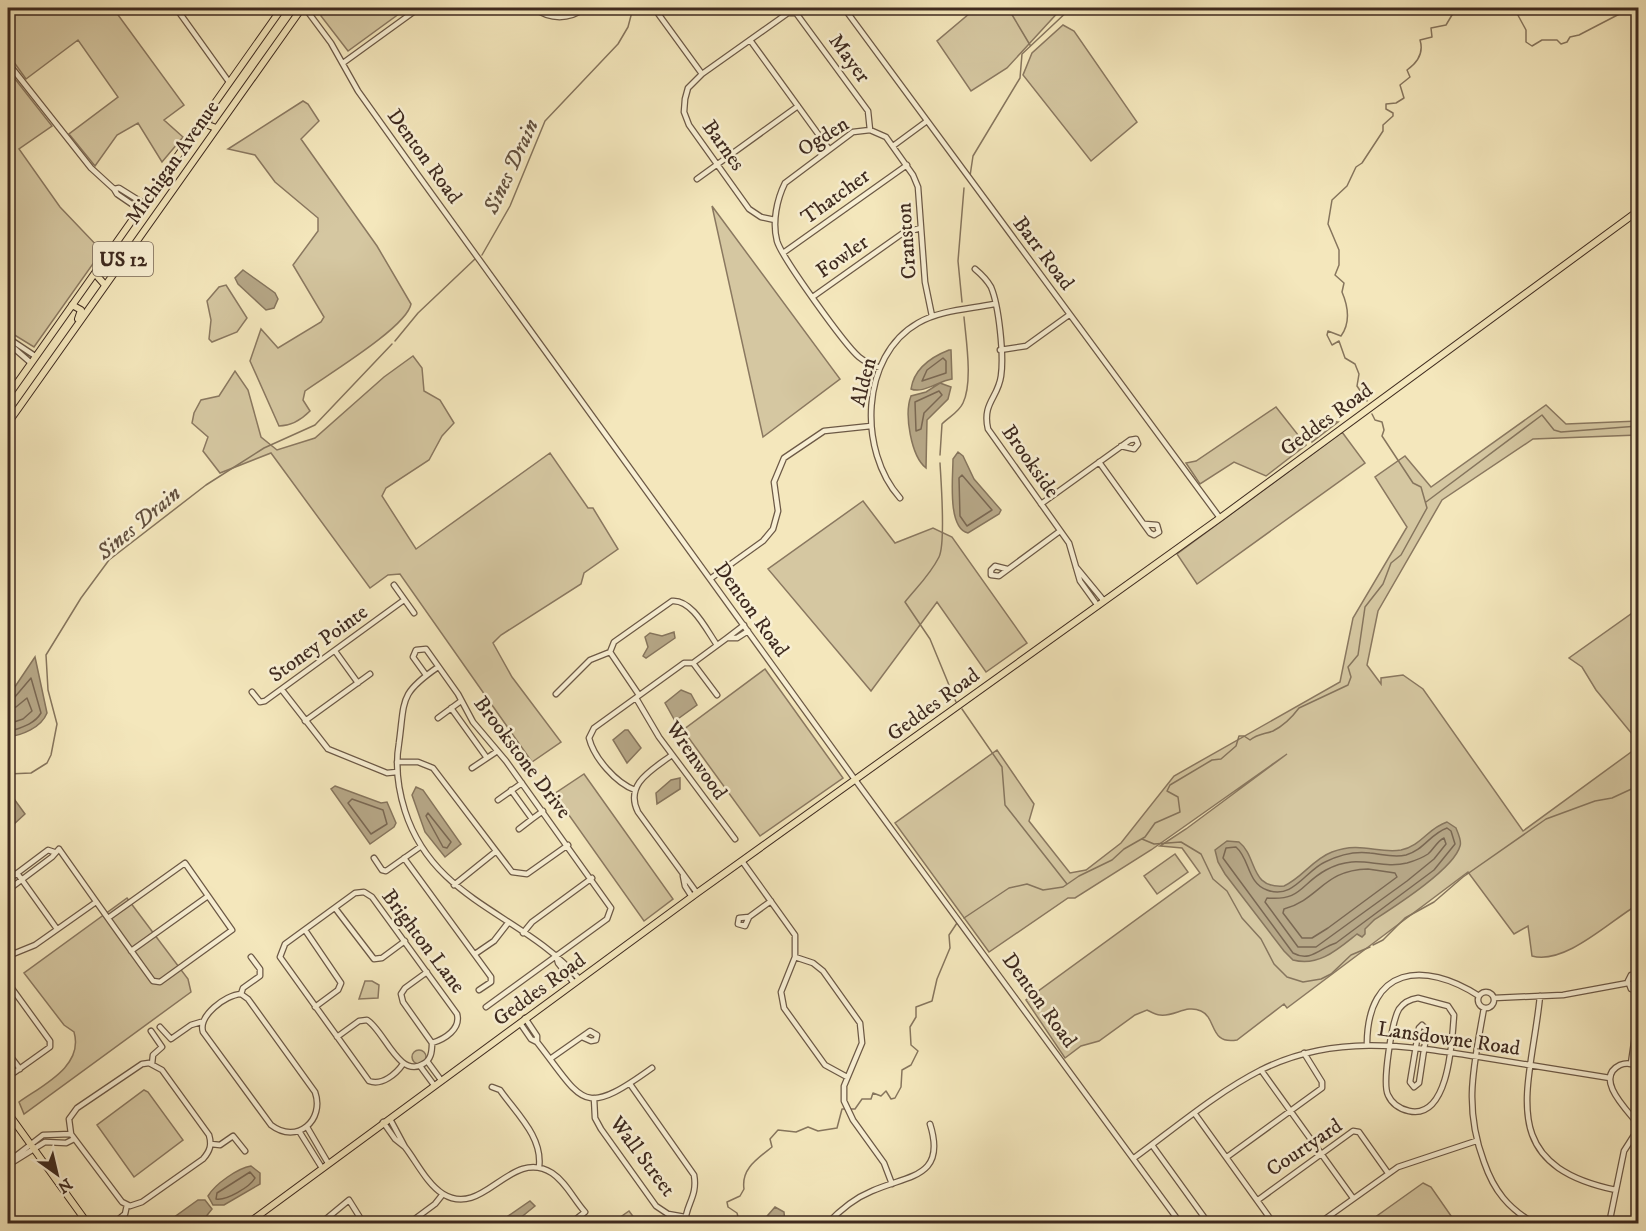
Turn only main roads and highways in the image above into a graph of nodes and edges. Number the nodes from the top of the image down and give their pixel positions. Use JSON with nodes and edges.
{"nodes":[{"id":1,"x":282,"y":8,"type":"edge"},
{"id":2,"x":303,"y":8,"type":"edge"},
{"id":3,"x":214,"y":103,"type":"junction"},
{"id":4,"x":216,"y":128,"type":"junction"},
{"id":5,"x":184,"y":146,"type":"junction"},
{"id":6,"x":194,"y":160,"type":"junction"},
{"id":7,"x":1638,"y":211,"type":"edge"},
{"id":8,"x":106,"y":257,"type":"junction"},
{"id":9,"x":105,"y":285,"type":"junction"},
{"id":10,"x":72,"y":305,"type":"junction"},
{"id":11,"x":76,"y":325,"type":"junction"},
{"id":12,"x":8,"y":396,"type":"edge"},
{"id":13,"x":8,"y":423,"type":"edge"},
{"id":14,"x":8,"y":1113,"type":"edge"},
{"id":15,"x":88,"y":1224,"type":"edge"},
{"id":16,"x":247,"y":1224,"type":"edge"}],
"edges":[{"from":1,"to":3,"type":"main road","name":"Michigan Avenue","number":"US 12"},
{"from":2,"to":4,"type":"main road","name":"Michigan Avenue","number":"US 12"},
{"from":3,"to":4,"type":"main road"},
{"from":3,"to":5,"type":"main road","name":"Michigan Avenue","number":"US 12"},
{"from":4,"to":6,"type":"main road","name":"Michigan Avenue","number":"US 12"},
{"from":5,"to":6,"type":"main road"},
{"from":5,"to":8,"type":"main road","name":"Michigan Avenue","number":"US 12"},
{"from":6,"to":9,"type":"main road","name":"Michigan Avenue","number":"US 12"},
{"from":7,"to":16,"type":"main road","name":"Geddes Road"},
{"from":8,"to":9,"type":"main road"},
{"from":8,"to":10,"type":"main road","name":"Michigan Avenue","number":"US 12"},
{"from":9,"to":11,"type":"main road","name":"Michigan Avenue","number":"US 12"},
{"from":10,"to":11,"type":"main road"},
{"from":10,"to":12,"type":"main road","name":"Michigan Avenue","number":"US 12"},
{"from":11,"to":13,"type":"main road","name":"Michigan Avenue","number":"US 12"},
{"from":14,"to":15,"type":"main road"}]}
